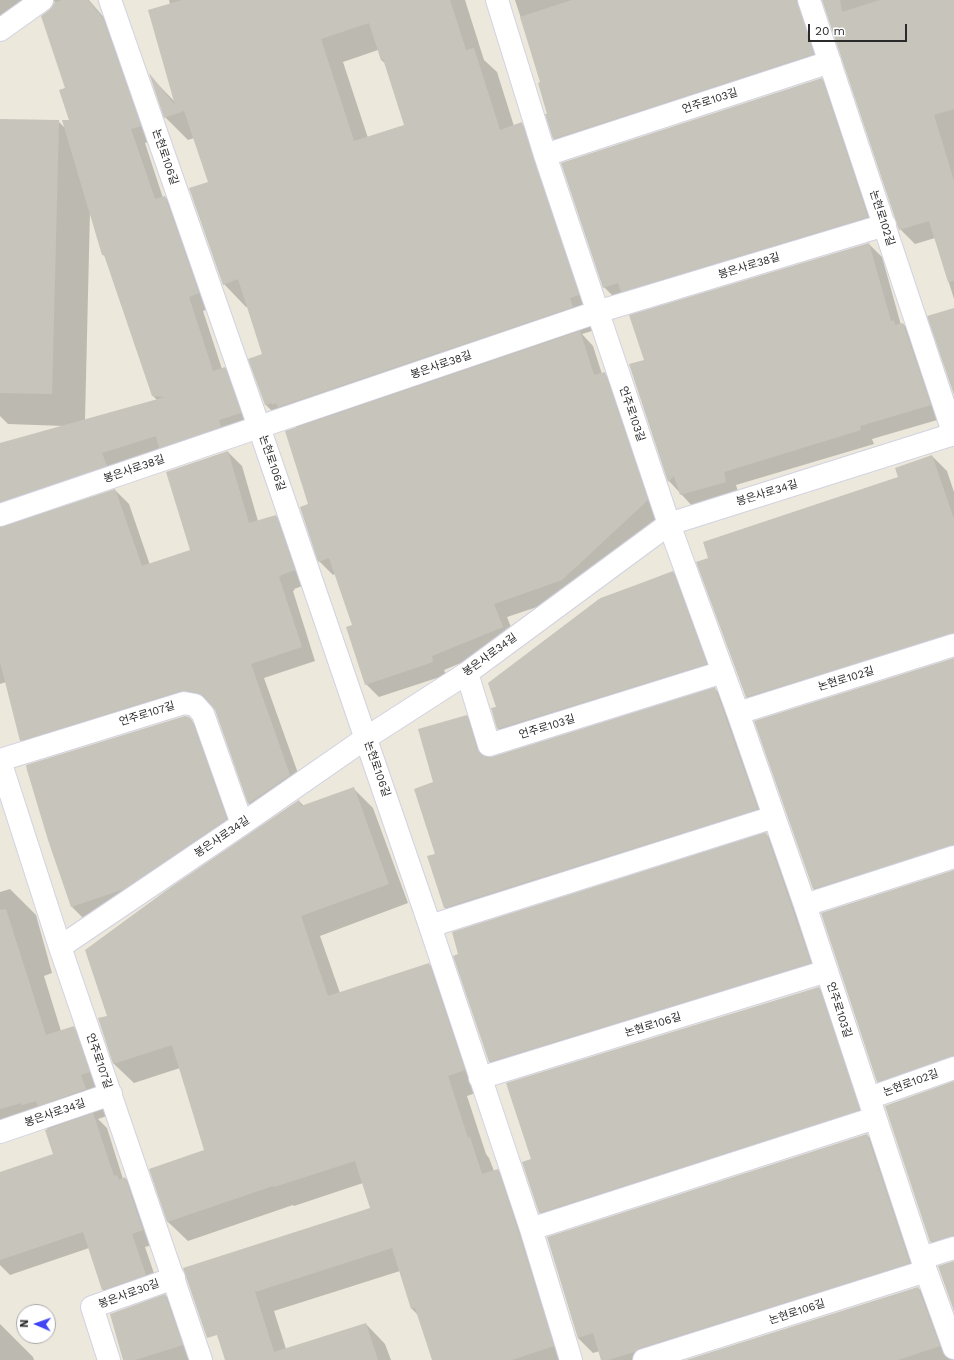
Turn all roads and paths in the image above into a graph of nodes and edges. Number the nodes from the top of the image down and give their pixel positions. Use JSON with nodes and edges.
{"nodes":[{"id":1,"x":42,"y":0,"type":"edge"},
{"id":2,"x":110,"y":0,"type":"edge"},
{"id":3,"x":497,"y":0,"type":"edge"},
{"id":4,"x":809,"y":0,"type":"edge"},
{"id":5,"x":0,"y":30,"type":"edge"},
{"id":6,"x":830,"y":62,"type":"junction"},
{"id":7,"x":545,"y":155,"type":"junction"},
{"id":8,"x":884,"y":225,"type":"junction"},
{"id":9,"x":597,"y":312,"type":"junction"},
{"id":10,"x":259,"y":426,"type":"junction"},
{"id":11,"x":954,"y":435,"type":"edge"},
{"id":12,"x":0,"y":514,"type":"edge"},
{"id":13,"x":669,"y":524,"type":"junction"},
{"id":14,"x":954,"y":645,"type":"edge"},
{"id":15,"x":723,"y":672,"type":"junction"},
{"id":16,"x":467,"y":673,"type":"junction"},
{"id":17,"x":738,"y":713,"type":"junction"},
{"id":18,"x":366,"y":738,"type":"junction"},
{"id":19,"x":0,"y":761,"type":"edge"},
{"id":20,"x":774,"y":817,"type":"junction"},
{"id":21,"x":242,"y":824,"type":"junction"},
{"id":22,"x":954,"y":857,"type":"edge"},
{"id":23,"x":805,"y":905,"type":"junction"},
{"id":24,"x":430,"y":926,"type":"junction"},
{"id":25,"x":60,"y":947,"type":"junction"},
{"id":26,"x":826,"y":971,"type":"junction"},
{"id":27,"x":954,"y":1068,"type":"edge"},
{"id":28,"x":480,"y":1078,"type":"junction"},
{"id":29,"x":111,"y":1094,"type":"junction"},
{"id":30,"x":872,"y":1108,"type":"junction"},
{"id":31,"x":0,"y":1132,"type":"edge"},
{"id":32,"x":531,"y":1229,"type":"junction"},
{"id":33,"x":954,"y":1248,"type":"edge"},
{"id":34,"x":924,"y":1264,"type":"junction"},
{"id":35,"x":174,"y":1278,"type":"junction"},
{"id":36,"x":954,"y":1348,"type":"edge"},
{"id":37,"x":109,"y":1360,"type":"edge"},
{"id":38,"x":201,"y":1360,"type":"edge"},
{"id":39,"x":571,"y":1360,"type":"edge"},
{"id":40,"x":644,"y":1360,"type":"edge"}],
"edges":[{"from":1,"to":5,"type":"street"},
{"from":2,"to":10,"type":"street","name":"논현로106길"},
{"from":3,"to":7,"type":"street","name":"언주로103길"},
{"from":4,"to":6,"type":"street","name":"논현로102길"},
{"from":6,"to":7,"type":"street","name":"언주로103길"},
{"from":6,"to":8,"type":"street","name":"논현로102길"},
{"from":7,"to":9,"type":"street","name":"언주로103길"},
{"from":8,"to":9,"type":"street","name":"봉은사로38길"},
{"from":8,"to":11,"type":"street","name":"논현로102길"},
{"from":9,"to":10,"type":"street","name":"봉은사로38길"},
{"from":9,"to":13,"type":"street","name":"언주로103길"},
{"from":10,"to":12,"type":"street","name":"봉은사로38길"},
{"from":10,"to":18,"type":"street","name":"논현로106길"},
{"from":11,"to":13,"type":"street","name":"봉은사로34길"},
{"from":13,"to":15,"type":"street","name":"언주로103길"},
{"from":13,"to":16,"type":"street","name":"봉은사로34길"},
{"from":14,"to":17,"type":"street","name":"논현로102길"},
{"from":15,"to":16,"type":"street","name":"언주로103길"},
{"from":15,"to":17,"type":"street","name":"언주로103길"},
{"from":16,"to":18,"type":"street","name":"봉은사로34길"},
{"from":17,"to":20,"type":"street","name":"언주로103길"},
{"from":18,"to":21,"type":"street","name":"봉은사로34길"},
{"from":18,"to":24,"type":"street","name":"논현로106길"},
{"from":19,"to":21,"type":"street","name":"언주로107길"},
{"from":19,"to":25,"type":"street","name":"언주로107길"},
{"from":20,"to":23,"type":"street","name":"언주로103길"},
{"from":20,"to":24,"type":"street"},
{"from":21,"to":25,"type":"street","name":"봉은사로34길"},
{"from":22,"to":23,"type":"street"},
{"from":23,"to":26,"type":"street","name":"언주로103길"},
{"from":24,"to":28,"type":"street","name":"논현로106길"},
{"from":25,"to":29,"type":"street","name":"언주로107길"},
{"from":26,"to":28,"type":"street","name":"논현로106길"},
{"from":26,"to":30,"type":"street","name":"언주로103길"},
{"from":27,"to":30,"type":"street","name":"논현로102길"},
{"from":28,"to":32,"type":"street","name":"논현로106길"},
{"from":29,"to":31,"type":"street","name":"봉은사로34길"},
{"from":29,"to":35,"type":"street","name":"언주로107길"},
{"from":30,"to":32,"type":"street"},
{"from":30,"to":34,"type":"street","name":"언주로103길"},
{"from":32,"to":39,"type":"street","name":"논현로106길"},
{"from":33,"to":34,"type":"street"},
{"from":34,"to":36,"type":"street","name":"언주로103길"},
{"from":34,"to":40,"type":"street","name":"논현로106길"},
{"from":35,"to":37,"type":"street","name":"봉은사로30길"},
{"from":35,"to":38,"type":"street","name":"언주로107길"}]}
